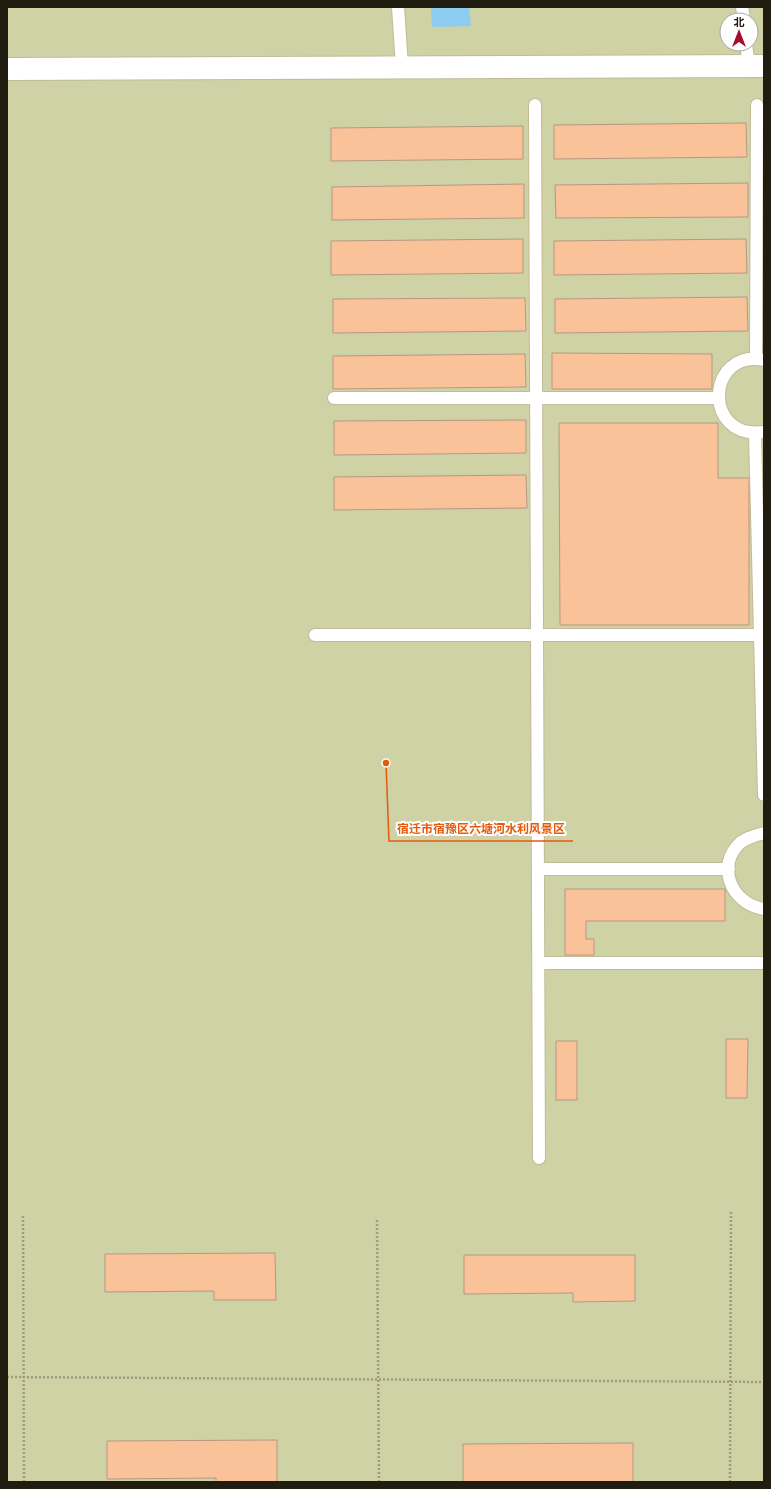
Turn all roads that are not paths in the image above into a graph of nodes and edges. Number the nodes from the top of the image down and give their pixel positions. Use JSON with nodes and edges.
{"nodes":[{"id":1,"x":398,"y":7,"type":"edge"},
{"id":2,"x":750,"y":52,"type":"edge"},
{"id":3,"x":756,"y":66,"type":"edge"},
{"id":4,"x":402,"y":67,"type":"junction"},
{"id":5,"x":7,"y":68,"type":"edge"},
{"id":6,"x":535,"y":105,"type":"dead end"},
{"id":7,"x":757,"y":105,"type":"dead end"},
{"id":8,"x":760,"y":359,"type":"edge"},
{"id":9,"x":334,"y":398,"type":"dead end"},
{"id":10,"x":536,"y":398,"type":"junction"},
{"id":11,"x":719,"y":398,"type":"junction"},
{"id":12,"x":760,"y":432,"type":"edge"},
{"id":13,"x":315,"y":635,"type":"dead end"},
{"id":14,"x":538,"y":635,"type":"junction"},
{"id":15,"x":762,"y":635,"type":"edge"},
{"id":16,"x":764,"y":795,"type":"edge"},
{"id":17,"x":764,"y":833,"type":"edge"},
{"id":18,"x":539,"y":869,"type":"junction"},
{"id":19,"x":729,"y":869,"type":"junction"},
{"id":20,"x":764,"y":909,"type":"edge"},
{"id":21,"x":539,"y":963,"type":"junction"},
{"id":22,"x":764,"y":963,"type":"edge"},
{"id":23,"x":539,"y":1158,"type":"dead end"}],
"edges":[{"from":1,"to":4,"type":"lane"},
{"from":2,"to":3,"type":"lane"},
{"from":3,"to":4,"type":"street"},
{"from":4,"to":5,"type":"street"},
{"from":6,"to":10,"type":"lane"},
{"from":7,"to":8,"type":"lane"},
{"from":8,"to":11,"type":"lane"},
{"from":9,"to":10,"type":"lane"},
{"from":10,"to":11,"type":"lane"},
{"from":10,"to":14,"type":"lane"},
{"from":11,"to":12,"type":"lane"},
{"from":12,"to":15,"type":"lane"},
{"from":13,"to":14,"type":"lane"},
{"from":14,"to":15,"type":"lane"},
{"from":14,"to":18,"type":"lane"},
{"from":15,"to":16,"type":"lane"},
{"from":17,"to":19,"type":"lane"},
{"from":18,"to":19,"type":"lane"},
{"from":18,"to":21,"type":"lane"},
{"from":19,"to":20,"type":"lane"},
{"from":21,"to":22,"type":"lane"},
{"from":21,"to":23,"type":"lane"}]}
